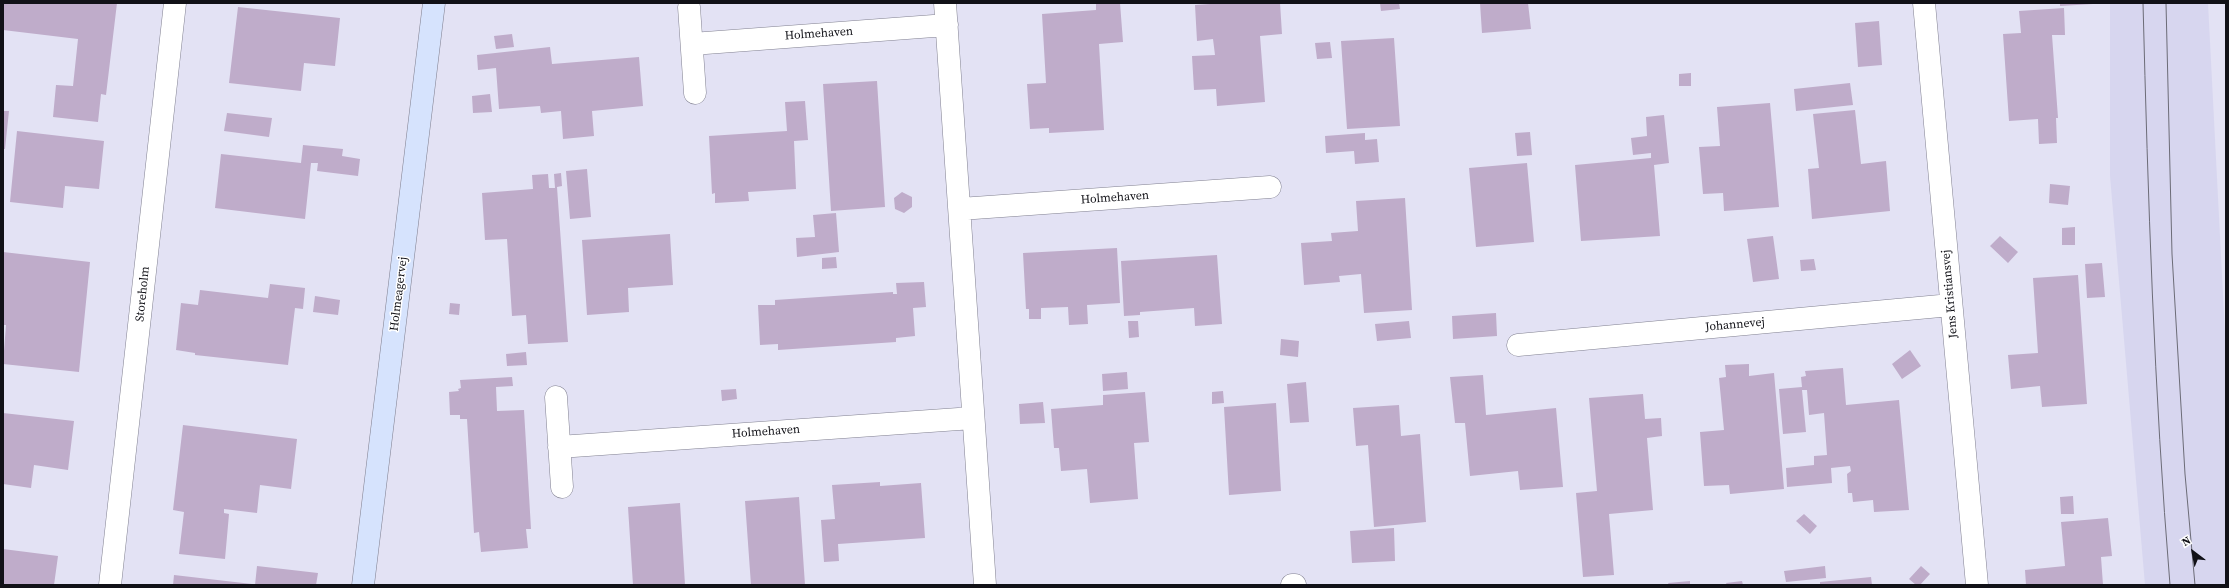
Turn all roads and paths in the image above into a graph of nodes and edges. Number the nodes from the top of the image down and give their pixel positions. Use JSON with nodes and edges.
{"nodes":[{"id":1,"x":175,"y":3,"type":"edge"},
{"id":2,"x":434,"y":3,"type":"edge"},
{"id":3,"x":945,"y":3,"type":"edge"},
{"id":4,"x":1924,"y":3,"type":"edge"},
{"id":5,"x":689,"y":7,"type":"dead end"},
{"id":6,"x":947,"y":25,"type":"junction"},
{"id":7,"x":692,"y":44,"type":"junction"},
{"id":8,"x":695,"y":92,"type":"dead end"},
{"id":9,"x":1270,"y":187,"type":"dead end"},
{"id":10,"x":960,"y":209,"type":"junction"},
{"id":11,"x":1951,"y":305,"type":"junction"},
{"id":12,"x":1518,"y":345,"type":"dead end"},
{"id":13,"x":556,"y":397,"type":"dead end"},
{"id":14,"x":973,"y":418,"type":"junction"},
{"id":15,"x":559,"y":447,"type":"junction"},
{"id":16,"x":562,"y":487,"type":"dead end"},
{"id":17,"x":110,"y":585,"type":"edge"},
{"id":18,"x":363,"y":585,"type":"edge"},
{"id":19,"x":985,"y":585,"type":"edge"},
{"id":20,"x":1292,"y":585,"type":"edge"},
{"id":21,"x":1295,"y":585,"type":"edge"},
{"id":22,"x":1977,"y":585,"type":"edge"}],
"edges":[{"from":1,"to":17,"type":"street","name":"Storeholm"},
{"from":2,"to":18,"type":"street","name":"Holmeagervej"},
{"from":3,"to":6,"type":"street"},
{"from":4,"to":11,"type":"street","name":"Jens Kristiansvej"},
{"from":5,"to":7,"type":"street"},
{"from":6,"to":7,"type":"street","name":"Holmehaven"},
{"from":6,"to":10,"type":"street"},
{"from":7,"to":8,"type":"street"},
{"from":9,"to":10,"type":"street","name":"Holmehaven"},
{"from":10,"to":14,"type":"street"},
{"from":11,"to":12,"type":"street","name":"Johannevej"},
{"from":11,"to":22,"type":"street","name":"Jens Kristiansvej"},
{"from":13,"to":15,"type":"street"},
{"from":14,"to":15,"type":"street","name":"Holmehaven"},
{"from":14,"to":19,"type":"street"},
{"from":15,"to":16,"type":"street"},
{"from":20,"to":21,"type":"street"}]}
